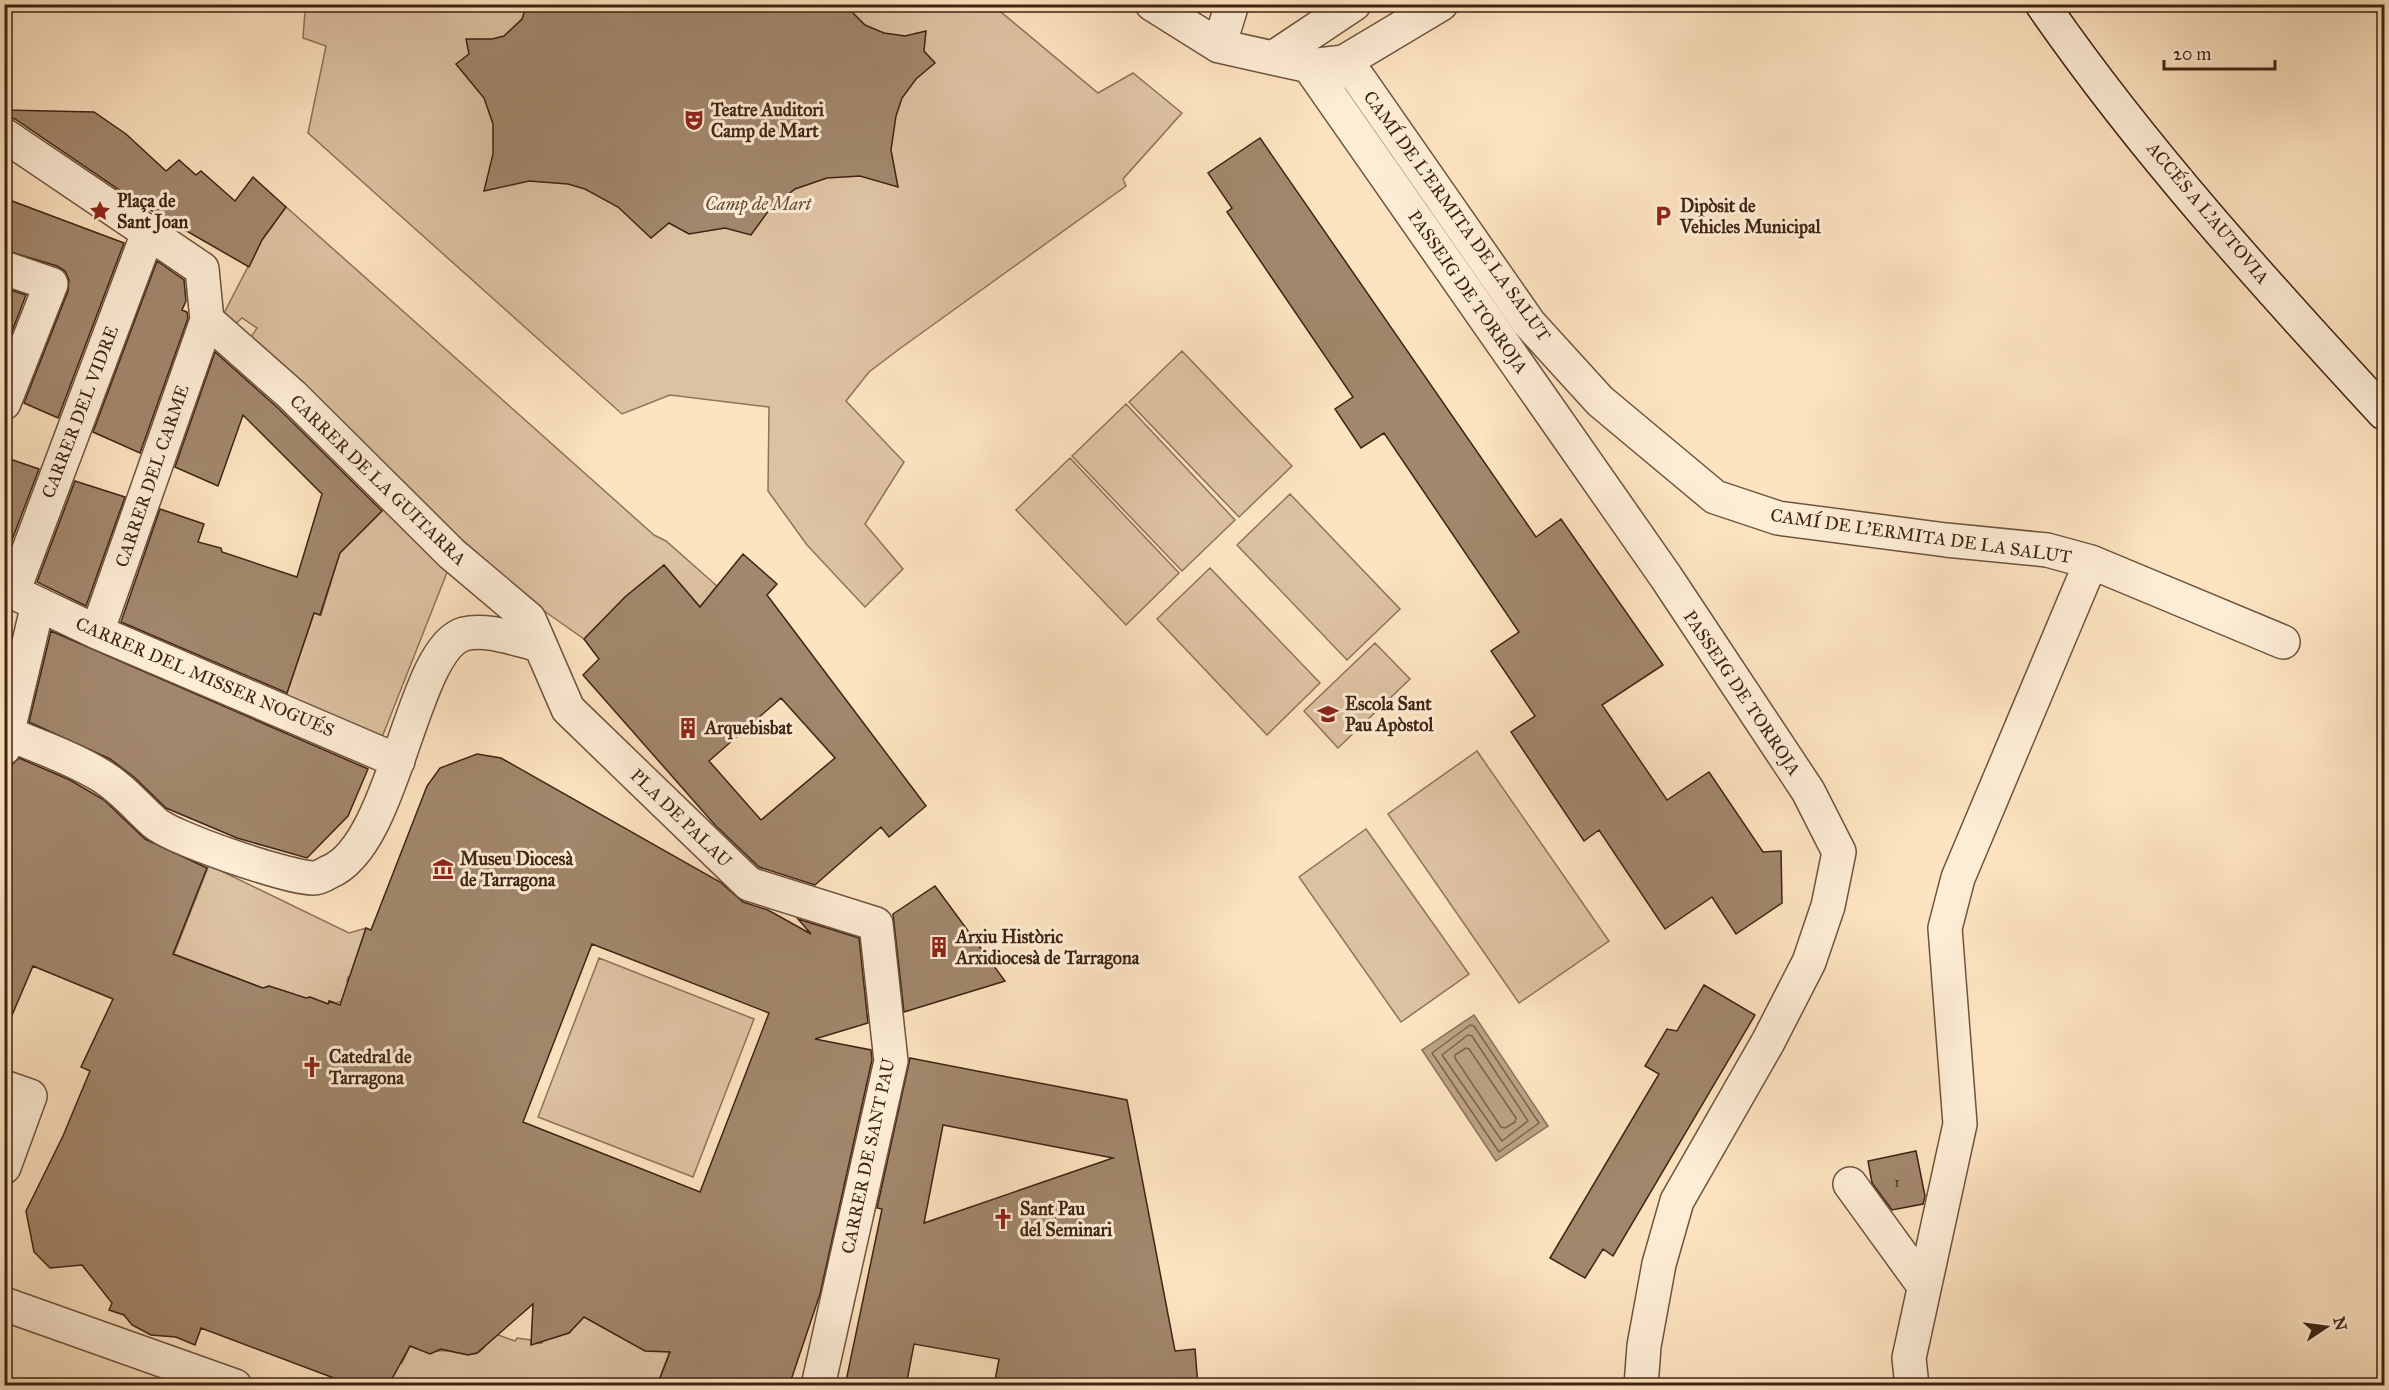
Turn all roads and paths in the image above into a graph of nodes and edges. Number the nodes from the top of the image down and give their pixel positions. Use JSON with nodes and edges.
{"nodes":[{"id":1,"x":1152,"y":4,"type":"edge"},
{"id":2,"x":1232,"y":4,"type":"edge"},
{"id":3,"x":1354,"y":4,"type":"edge"},
{"id":4,"x":1441,"y":4,"type":"edge"},
{"id":5,"x":2042,"y":4,"type":"edge"},
{"id":6,"x":1219,"y":46,"type":"junction"},
{"id":7,"x":1273,"y":58,"type":"junction"},
{"id":8,"x":1344,"y":63,"type":"junction"},
{"id":9,"x":1308,"y":66,"type":"junction"},
{"id":10,"x":4,"y":135,"type":"edge"},
{"id":11,"x":148,"y":233,"type":"junction"},
{"id":12,"x":4,"y":268,"type":"edge"},
{"id":13,"x":207,"y":320,"type":"junction"},
{"id":14,"x":4,"y":403,"type":"edge"},
{"id":15,"x":2385,"y":413,"type":"edge"},
{"id":16,"x":2091,"y":562,"type":"junction"},
{"id":17,"x":26,"y":598,"type":"junction"},
{"id":18,"x":97,"y":632,"type":"junction"},
{"id":19,"x":2283,"y":642,"type":"dead end"},
{"id":20,"x":540,"y":645,"type":"junction"},
{"id":21,"x":7,"y":741,"type":"edge"},
{"id":22,"x":398,"y":761,"type":"junction"},
{"id":23,"x":876,"y":924,"type":"joint"},
{"id":24,"x":4,"y":1086,"type":"edge"},
{"id":25,"x":4,"y":1167,"type":"edge"},
{"id":26,"x":1850,"y":1184,"type":"dead end"},
{"id":27,"x":1924,"y":1286,"type":"junction"},
{"id":28,"x":4,"y":1304,"type":"edge"},
{"id":29,"x":235,"y":1386,"type":"edge"},
{"id":30,"x":818,"y":1386,"type":"edge"},
{"id":31,"x":1641,"y":1386,"type":"edge"},
{"id":32,"x":1912,"y":1386,"type":"edge"}],
"edges":[{"from":1,"to":6,"type":"street"},
{"from":2,"to":6,"type":"street"},
{"from":3,"to":7,"type":"street"},
{"from":4,"to":8,"type":"street"},
{"from":5,"to":15,"type":"street","name":"ACCÉS A L'AUTOVIA"},
{"from":6,"to":7,"type":"street"},
{"from":7,"to":9,"type":"street"},
{"from":8,"to":9,"type":"street"},
{"from":8,"to":16,"type":"street","name":"CAMÍ DE L'ERMITA DE LA SALUT"},
{"from":9,"to":31,"type":"street","name":"PASSEIG DE TORROJA"},
{"from":10,"to":11,"type":"street"},
{"from":11,"to":13,"type":"street"},
{"from":11,"to":17,"type":"street","name":"CARRER DEL VIDRE"},
{"from":12,"to":14,"type":"street"},
{"from":13,"to":18,"type":"street","name":"CARRER DEL CARME"},
{"from":13,"to":20,"type":"street","name":"CARRER DE LA GUITARRA"},
{"from":16,"to":19,"type":"street","name":"CAMÍ DE L'ERMITA DE LA SALUT"},
{"from":16,"to":27,"type":"street","name":"CAMÍ DE L'ERMITA DE LA SALUT"},
{"from":17,"to":18,"type":"street","name":"CARRER DEL MISSER NOGUÉS"},
{"from":17,"to":21,"type":"street","name":"CARRER DEL VIDRE"},
{"from":18,"to":22,"type":"street","name":"CARRER DEL MISSER NOGUÉS"},
{"from":20,"to":22,"type":"street"},
{"from":20,"to":23,"type":"street","name":"PLA DE PALAU"},
{"from":21,"to":22,"type":"street"},
{"from":23,"to":30,"type":"street","name":"CARRER DE SANT PAU"},
{"from":24,"to":25,"type":"street"},
{"from":26,"to":27,"type":"street"},
{"from":27,"to":32,"type":"street","name":"CAMÍ DE L'ERMITA DE LA SALUT"},
{"from":28,"to":29,"type":"street"}]}
